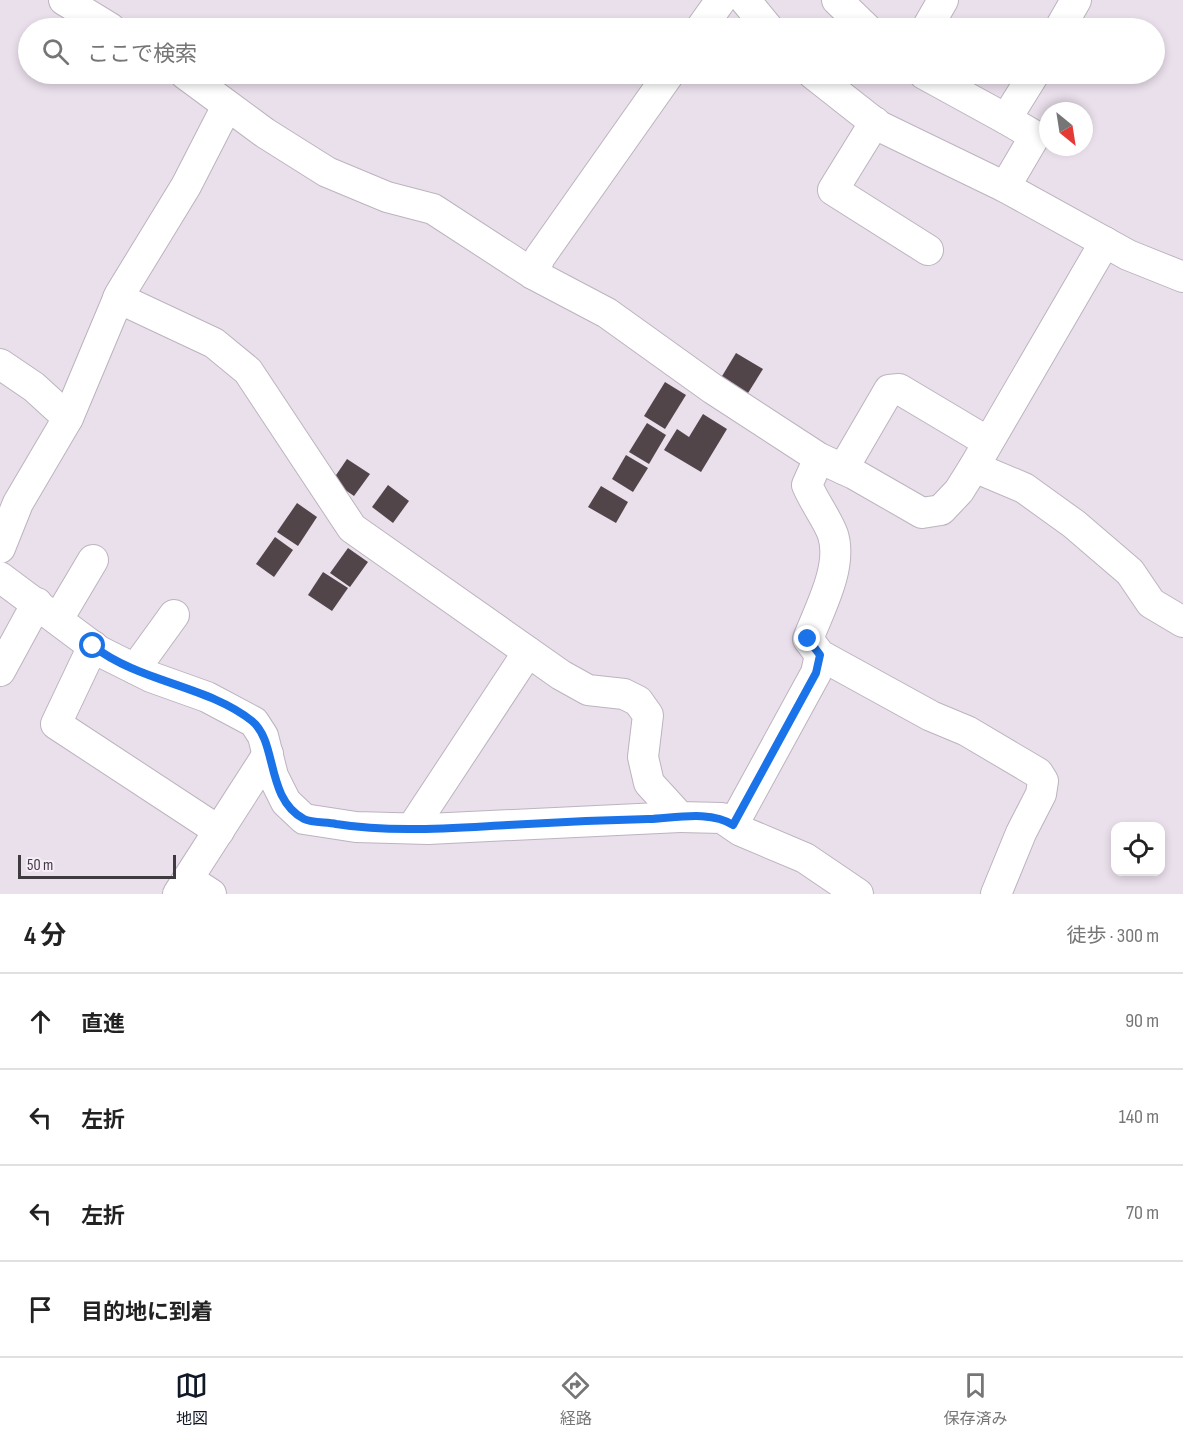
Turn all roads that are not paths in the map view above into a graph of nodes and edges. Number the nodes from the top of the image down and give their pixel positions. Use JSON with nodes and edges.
{"nodes":[{"id":1,"x":64,"y":0,"type":"edge"},
{"id":2,"x":721,"y":0,"type":"edge"},
{"id":3,"x":745,"y":0,"type":"edge"},
{"id":4,"x":837,"y":0,"type":"edge"},
{"id":5,"x":943,"y":0,"type":"edge"},
{"id":6,"x":1076,"y":0,"type":"edge"},
{"id":7,"x":94,"y":18,"type":"edge"},
{"id":8,"x":708,"y":18,"type":"edge"},
{"id":9,"x":760,"y":18,"type":"edge"},
{"id":10,"x":856,"y":18,"type":"edge"},
{"id":11,"x":933,"y":18,"type":"edge"},
{"id":12,"x":1065,"y":18,"type":"edge"},
{"id":13,"x":197,"y":84,"type":"edge"},
{"id":14,"x":662,"y":84,"type":"edge"},
{"id":15,"x":826,"y":84,"type":"edge"},
{"id":16,"x":942,"y":84,"type":"edge"},
{"id":17,"x":1028,"y":84,"type":"edge"},
{"id":18,"x":227,"y":106,"type":"junction"},
{"id":19,"x":1006,"y":119,"type":"junction"},
{"id":20,"x":875,"y":122,"type":"junction"},
{"id":21,"x":1005,"y":187,"type":"junction"},
{"id":22,"x":1105,"y":242,"type":"junction"},
{"id":23,"x":927,"y":250,"type":"dead end"},
{"id":24,"x":532,"y":274,"type":"junction"},
{"id":25,"x":1183,"y":277,"type":"edge"},
{"id":26,"x":118,"y":298,"type":"junction"},
{"id":27,"x":0,"y":364,"type":"edge"},
{"id":28,"x":68,"y":418,"type":"junction"},
{"id":29,"x":981,"y":455,"type":"junction"},
{"id":30,"x":831,"y":463,"type":"junction"},
{"id":31,"x":1,"y":543,"type":"edge"},
{"id":32,"x":94,"y":560,"type":"dead end"},
{"id":33,"x":0,"y":577,"type":"edge"},
{"id":34,"x":47,"y":611,"type":"junction"},
{"id":35,"x":173,"y":615,"type":"dead end"},
{"id":36,"x":1183,"y":622,"type":"edge"},
{"id":37,"x":93,"y":646,"type":"junction"},
{"id":38,"x":528,"y":652,"type":"junction"},
{"id":39,"x":820,"y":655,"type":"junction"},
{"id":40,"x":135,"y":669,"type":"junction"},
{"id":41,"x":0,"y":671,"type":"edge"},
{"id":42,"x":268,"y":754,"type":"junction"},
{"id":43,"x":680,"y":817,"type":"junction"},
{"id":44,"x":733,"y":825,"type":"junction"},
{"id":45,"x":412,"y":828,"type":"junction"},
{"id":46,"x":219,"y":831,"type":"junction"},
{"id":47,"x":192,"y":889,"type":"edge"},
{"id":48,"x":858,"y":894,"type":"edge"},
{"id":49,"x":996,"y":894,"type":"edge"}],
"edges":[{"from":1,"to":7,"type":"street"},
{"from":2,"to":8,"type":"street"},
{"from":3,"to":9,"type":"street"},
{"from":4,"to":10,"type":"street"},
{"from":5,"to":11,"type":"street"},
{"from":6,"to":12,"type":"street"},
{"from":13,"to":18,"type":"street"},
{"from":14,"to":24,"type":"street"},
{"from":15,"to":20,"type":"street"},
{"from":16,"to":19,"type":"street"},
{"from":17,"to":19,"type":"street"},
{"from":18,"to":24,"type":"street"},
{"from":18,"to":26,"type":"street"},
{"from":19,"to":21,"type":"street"},
{"from":20,"to":21,"type":"street"},
{"from":20,"to":23,"type":"street"},
{"from":21,"to":22,"type":"street"},
{"from":22,"to":25,"type":"street"},
{"from":22,"to":29,"type":"street"},
{"from":24,"to":30,"type":"street"},
{"from":26,"to":28,"type":"street"},
{"from":26,"to":38,"type":"street"},
{"from":27,"to":28,"type":"street"},
{"from":28,"to":31,"type":"street"},
{"from":29,"to":30,"type":"street"},
{"from":29,"to":30,"type":"street"},
{"from":29,"to":36,"type":"street"},
{"from":30,"to":39,"type":"street"},
{"from":32,"to":34,"type":"street"},
{"from":33,"to":34,"type":"street"},
{"from":34,"to":37,"type":"street"},
{"from":34,"to":41,"type":"street"},
{"from":35,"to":40,"type":"street"},
{"from":37,"to":40,"type":"street"},
{"from":37,"to":46,"type":"street"},
{"from":38,"to":43,"type":"street"},
{"from":38,"to":45,"type":"street"},
{"from":39,"to":44,"type":"street"},
{"from":39,"to":49,"type":"street"},
{"from":40,"to":42,"type":"street"},
{"from":42,"to":45,"type":"street"},
{"from":42,"to":46,"type":"street"},
{"from":43,"to":44,"type":"street"},
{"from":43,"to":45,"type":"street"},
{"from":44,"to":48,"type":"street"},
{"from":46,"to":47,"type":"street"}]}
